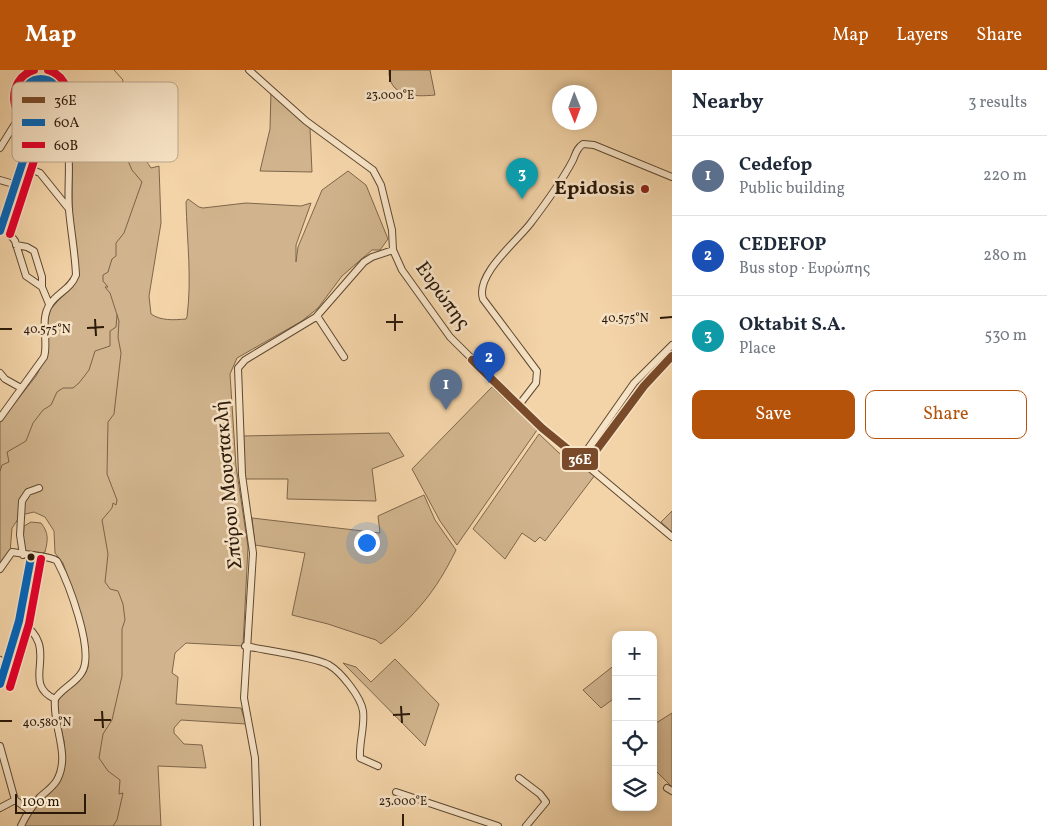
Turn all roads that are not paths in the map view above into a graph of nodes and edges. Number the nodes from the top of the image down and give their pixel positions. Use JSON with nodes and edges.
{"nodes":[{"id":1,"x":249,"y":70,"type":"edge"},
{"id":2,"x":33,"y":82,"type":"edge"},
{"id":3,"x":49,"y":82,"type":"edge"},
{"id":4,"x":12,"y":129,"type":"edge"},
{"id":5,"x":0,"y":148,"type":"edge"},
{"id":6,"x":23,"y":162,"type":"edge"},
{"id":7,"x":68,"y":162,"type":"edge"},
{"id":8,"x":22,"y":166,"type":"junction"},
{"id":9,"x":672,"y":178,"type":"edge"},
{"id":10,"x":0,"y":180,"type":"edge"},
{"id":11,"x":16,"y":185,"type":"junction"},
{"id":12,"x":69,"y":209,"type":"junction"},
{"id":13,"x":1,"y":228,"type":"edge"},
{"id":14,"x":16,"y":245,"type":"junction"},
{"id":15,"x":393,"y":250,"type":"junction"},
{"id":16,"x":42,"y":287,"type":"junction"},
{"id":17,"x":50,"y":304,"type":"junction"},
{"id":18,"x":318,"y":316,"type":"junction"},
{"id":19,"x":672,"y":345,"type":"edge"},
{"id":20,"x":672,"y":356,"type":"edge"},
{"id":21,"x":344,"y":357,"type":"dead end"},
{"id":22,"x":0,"y":373,"type":"edge"},
{"id":23,"x":22,"y":388,"type":"junction"},
{"id":24,"x":519,"y":405,"type":"junction"},
{"id":25,"x":0,"y":418,"type":"edge"},
{"id":26,"x":583,"y":462,"type":"junction"},
{"id":27,"x":39,"y":488,"type":"dead end"},
{"id":28,"x":672,"y":536,"type":"edge"},
{"id":29,"x":23,"y":555,"type":"junction"},
{"id":30,"x":31,"y":557,"type":"junction"},
{"id":31,"x":0,"y":568,"type":"edge"},
{"id":32,"x":19,"y":621,"type":"junction"},
{"id":33,"x":246,"y":646,"type":"junction"},
{"id":34,"x":0,"y":660,"type":"edge"},
{"id":35,"x":6,"y":666,"type":"junction"},
{"id":36,"x":0,"y":684,"type":"edge"},
{"id":37,"x":55,"y":699,"type":"junction"},
{"id":38,"x":0,"y":746,"type":"edge"},
{"id":39,"x":378,"y":766,"type":"dead end"},
{"id":40,"x":519,"y":778,"type":"dead end"},
{"id":41,"x":396,"y":792,"type":"dead end"},
{"id":42,"x":14,"y":800,"type":"junction"},
{"id":43,"x":0,"y":808,"type":"edge"},
{"id":44,"x":29,"y":810,"type":"junction"},
{"id":45,"x":20,"y":826,"type":"edge"},
{"id":46,"x":257,"y":826,"type":"edge"},
{"id":47,"x":498,"y":826,"type":"edge"},
{"id":48,"x":526,"y":826,"type":"edge"}],
"edges":[{"from":1,"to":15,"type":"street","name":"Ευρώπης"},
{"from":2,"to":3,"type":"street"},
{"from":4,"to":5,"type":"street"},
{"from":6,"to":8,"type":"street"},
{"from":7,"to":12,"type":"street"},
{"from":8,"to":11,"type":"street"},
{"from":8,"to":12,"type":"street"},
{"from":9,"to":24,"type":"street"},
{"from":10,"to":11,"type":"street"},
{"from":11,"to":13,"type":"street"},
{"from":12,"to":17,"type":"street"},
{"from":13,"to":14,"type":"street"},
{"from":14,"to":16,"type":"street"},
{"from":14,"to":16,"type":"street"},
{"from":15,"to":18,"type":"street","name":"Σπύρου Μουστακλή"},
{"from":15,"to":24,"type":"street","name":"Ευρώπης"},
{"from":16,"to":17,"type":"street"},
{"from":17,"to":23,"type":"street"},
{"from":18,"to":21,"type":"street"},
{"from":18,"to":33,"type":"street","name":"Σπύρου Μουστακλή"},
{"from":19,"to":26,"type":"street"},
{"from":20,"to":26,"type":"street"},
{"from":22,"to":23,"type":"street"},
{"from":23,"to":25,"type":"street"},
{"from":24,"to":26,"type":"street","name":"Ευρώπης"},
{"from":26,"to":28,"type":"street","name":"Ευρώπης"},
{"from":27,"to":29,"type":"street"},
{"from":29,"to":30,"type":"street"},
{"from":29,"to":31,"type":"street"},
{"from":30,"to":32,"type":"street"},
{"from":30,"to":37,"type":"street"},
{"from":32,"to":35,"type":"street"},
{"from":32,"to":37,"type":"street"},
{"from":33,"to":39,"type":"street"},
{"from":33,"to":46,"type":"street","name":"Σπύρου Μουστακλή"},
{"from":34,"to":35,"type":"street"},
{"from":35,"to":36,"type":"street"},
{"from":37,"to":44,"type":"street"},
{"from":38,"to":42,"type":"street"},
{"from":40,"to":48,"type":"street"},
{"from":41,"to":47,"type":"street"},
{"from":42,"to":43,"type":"street"},
{"from":42,"to":44,"type":"street"},
{"from":44,"to":45,"type":"street"}]}
